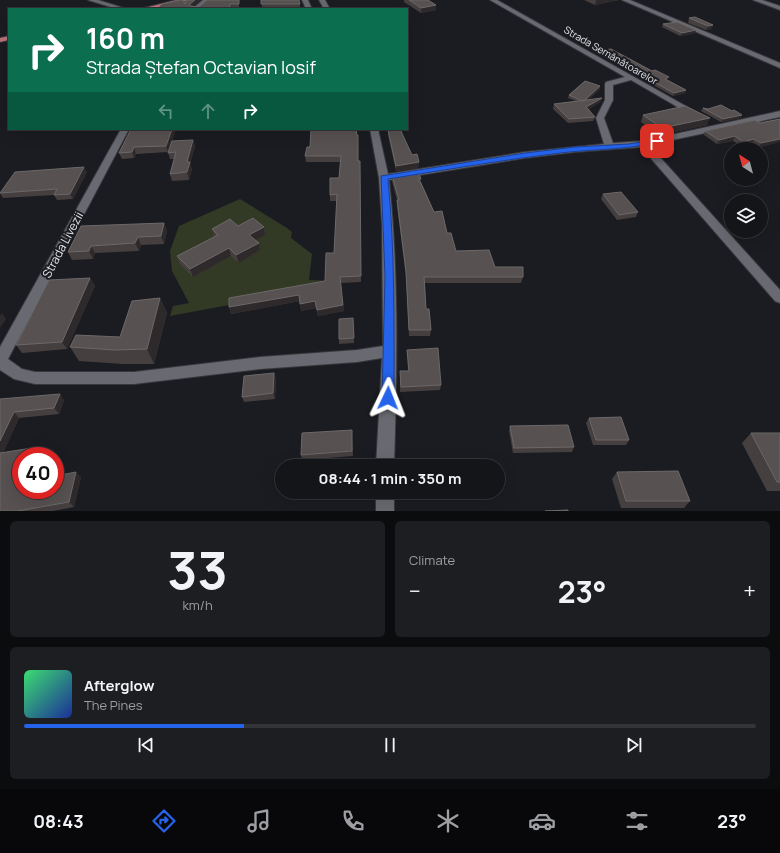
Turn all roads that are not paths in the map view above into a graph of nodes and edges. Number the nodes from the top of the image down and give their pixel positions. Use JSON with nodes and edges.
{"nodes":[{"id":1,"x":91,"y":0,"type":"edge"},
{"id":2,"x":185,"y":0,"type":"edge"},
{"id":3,"x":207,"y":0,"type":"edge"},
{"id":4,"x":625,"y":0,"type":"edge"},
{"id":5,"x":756,"y":0,"type":"edge"},
{"id":6,"x":495,"y":1,"type":"edge"},
{"id":7,"x":506,"y":1,"type":"edge"},
{"id":8,"x":197,"y":5,"type":"edge"},
{"id":9,"x":120,"y":8,"type":"edge"},
{"id":10,"x":148,"y":8,"type":"edge"},
{"id":11,"x":780,"y":8,"type":"edge"},
{"id":12,"x":780,"y":66,"type":"edge"},
{"id":13,"x":631,"y":78,"type":"junction"},
{"id":14,"x":780,"y":114,"type":"edge"},
{"id":15,"x":719,"y":127,"type":"junction"},
{"id":16,"x":124,"y":130,"type":"edge"},
{"id":17,"x":374,"y":130,"type":"edge"},
{"id":18,"x":644,"y":144,"type":"junction"},
{"id":19,"x":610,"y":147,"type":"junction"},
{"id":20,"x":384,"y":178,"type":"junction"},
{"id":21,"x":780,"y":298,"type":"edge"},
{"id":22,"x":390,"y":351,"type":"junction"},
{"id":23,"x":0,"y":361,"type":"edge"},
{"id":24,"x":385,"y":459,"type":"edge"},
{"id":25,"x":385,"y":499,"type":"edge"},
{"id":26,"x":385,"y":511,"type":"edge"}],
"edges":[{"from":1,"to":9,"type":"street"},
{"from":2,"to":10,"type":"main road"},
{"from":3,"to":8,"type":"street"},
{"from":4,"to":12,"type":"street"},
{"from":5,"to":11,"type":"street"},
{"from":6,"to":7,"type":"street"},
{"from":6,"to":13,"type":"street","name":"Strada Semănătoarelor"},
{"from":13,"to":15,"type":"street","name":"Strada Semănătoarelor"},
{"from":13,"to":19,"type":"street"},
{"from":14,"to":15,"type":"street"},
{"from":15,"to":18,"type":"street"},
{"from":16,"to":23,"type":"street","name":"Strada Livezii"},
{"from":17,"to":20,"type":"street"},
{"from":18,"to":19,"type":"street"},
{"from":18,"to":21,"type":"street"},
{"from":19,"to":20,"type":"street"},
{"from":20,"to":22,"type":"street"},
{"from":22,"to":23,"type":"street"},
{"from":22,"to":24,"type":"street"},
{"from":25,"to":26,"type":"street"}]}
